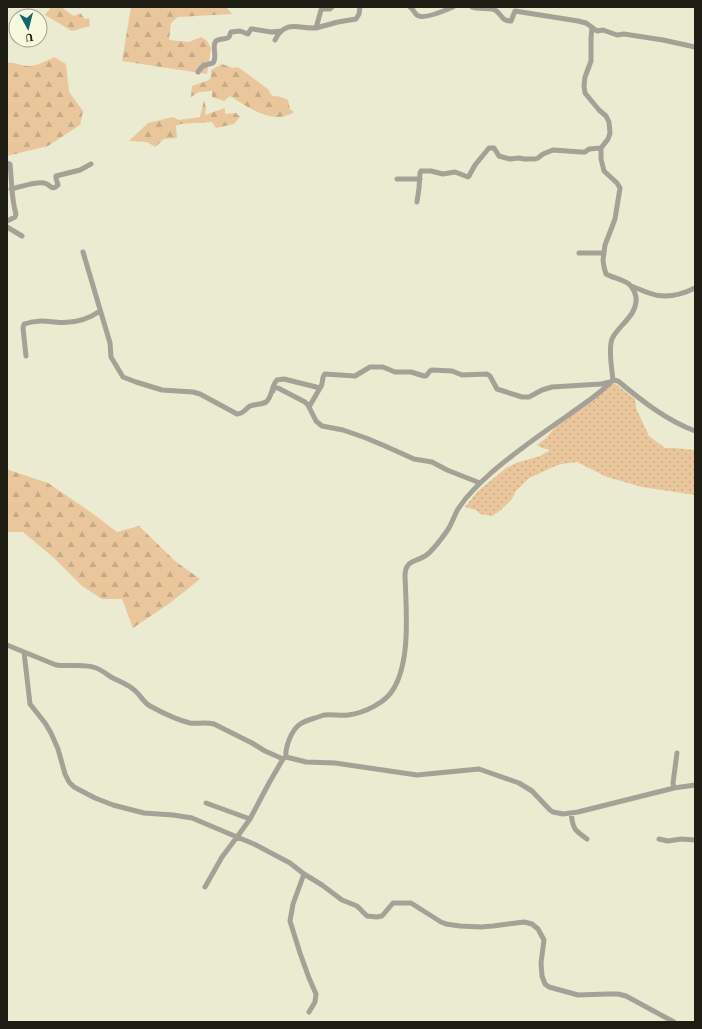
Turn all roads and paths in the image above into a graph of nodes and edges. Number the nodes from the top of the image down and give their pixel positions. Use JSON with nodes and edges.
{"nodes":[{"id":1,"x":332,"y":7,"type":"edge"},
{"id":2,"x":360,"y":7,"type":"edge"},
{"id":3,"x":410,"y":7,"type":"edge"},
{"id":4,"x":453,"y":7,"type":"edge"},
{"id":5,"x":472,"y":7,"type":"edge"},
{"id":6,"x":514,"y":9,"type":"edge"},
{"id":7,"x":592,"y":27,"type":"junction"},
{"id":8,"x":316,"y":28,"type":"junction"},
{"id":9,"x":281,"y":31,"type":"junction"},
{"id":10,"x":275,"y":40,"type":"dead end"},
{"id":11,"x":695,"y":47,"type":"edge"},
{"id":12,"x":198,"y":72,"type":"dead end"},
{"id":13,"x":601,"y":148,"type":"junction"},
{"id":14,"x":7,"y":163,"type":"edge"},
{"id":15,"x":91,"y":164,"type":"dead end"},
{"id":16,"x":397,"y":179,"type":"dead end"},
{"id":17,"x":420,"y":179,"type":"junction"},
{"id":18,"x":11,"y":189,"type":"junction"},
{"id":19,"x":417,"y":202,"type":"dead end"},
{"id":20,"x":7,"y":221,"type":"edge"},
{"id":21,"x":7,"y":226,"type":"edge"},
{"id":22,"x":22,"y":236,"type":"dead end"},
{"id":23,"x":83,"y":252,"type":"dead end"},
{"id":24,"x":579,"y":253,"type":"dead end"},
{"id":25,"x":604,"y":253,"type":"junction"},
{"id":26,"x":631,"y":285,"type":"junction"},
{"id":27,"x":695,"y":288,"type":"edge"},
{"id":28,"x":100,"y":311,"type":"junction"},
{"id":29,"x":26,"y":356,"type":"dead end"},
{"id":30,"x":611,"y":381,"type":"junction"},
{"id":31,"x":320,"y":388,"type":"junction"},
{"id":32,"x":271,"y":395,"type":"junction"},
{"id":33,"x":309,"y":407,"type":"junction"},
{"id":34,"x":695,"y":431,"type":"edge"},
{"id":35,"x":480,"y":483,"type":"junction"},
{"id":36,"x":7,"y":645,"type":"edge"},
{"id":37,"x":24,"y":652,"type":"junction"},
{"id":38,"x":677,"y":753,"type":"dead end"},
{"id":39,"x":285,"y":758,"type":"junction"},
{"id":40,"x":695,"y":785,"type":"edge"},
{"id":41,"x":674,"y":788,"type":"junction"},
{"id":42,"x":206,"y":803,"type":"dead end"},
{"id":43,"x":571,"y":813,"type":"junction"},
{"id":44,"x":250,"y":819,"type":"junction"},
{"id":45,"x":237,"y":837,"type":"junction"},
{"id":46,"x":587,"y":839,"type":"dead end"},
{"id":47,"x":659,"y":839,"type":"dead end"},
{"id":48,"x":695,"y":840,"type":"edge"},
{"id":49,"x":304,"y":874,"type":"junction"},
{"id":50,"x":205,"y":887,"type":"dead end"},
{"id":51,"x":309,"y":1012,"type":"dead end"},
{"id":52,"x":674,"y":1022,"type":"edge"}],
"edges":[{"from":1,"to":8,"type":"street"},
{"from":2,"to":8,"type":"street"},
{"from":3,"to":4,"type":"street"},
{"from":5,"to":6,"type":"street"},
{"from":6,"to":7,"type":"street"},
{"from":7,"to":11,"type":"street"},
{"from":7,"to":13,"type":"street"},
{"from":8,"to":9,"type":"street"},
{"from":9,"to":10,"type":"street"},
{"from":9,"to":12,"type":"street"},
{"from":13,"to":17,"type":"street"},
{"from":13,"to":25,"type":"street"},
{"from":14,"to":18,"type":"street"},
{"from":15,"to":18,"type":"street"},
{"from":16,"to":17,"type":"street"},
{"from":17,"to":19,"type":"street"},
{"from":18,"to":20,"type":"street"},
{"from":21,"to":22,"type":"street"},
{"from":23,"to":28,"type":"street"},
{"from":24,"to":25,"type":"street"},
{"from":25,"to":26,"type":"street"},
{"from":26,"to":27,"type":"street"},
{"from":26,"to":30,"type":"street"},
{"from":28,"to":29,"type":"street"},
{"from":28,"to":32,"type":"street"},
{"from":30,"to":31,"type":"street"},
{"from":30,"to":34,"type":"street"},
{"from":30,"to":35,"type":"street"},
{"from":31,"to":32,"type":"street"},
{"from":31,"to":33,"type":"street"},
{"from":32,"to":33,"type":"street"},
{"from":33,"to":35,"type":"street"},
{"from":35,"to":39,"type":"street"},
{"from":36,"to":37,"type":"street"},
{"from":37,"to":39,"type":"street"},
{"from":37,"to":45,"type":"street"},
{"from":38,"to":41,"type":"street"},
{"from":39,"to":43,"type":"street"},
{"from":39,"to":44,"type":"street"},
{"from":40,"to":41,"type":"street"},
{"from":41,"to":43,"type":"street"},
{"from":42,"to":44,"type":"street"},
{"from":43,"to":46,"type":"street"},
{"from":44,"to":45,"type":"street"},
{"from":45,"to":49,"type":"street"},
{"from":45,"to":50,"type":"street"},
{"from":47,"to":48,"type":"street"},
{"from":49,"to":51,"type":"street"},
{"from":49,"to":52,"type":"street"}]}
